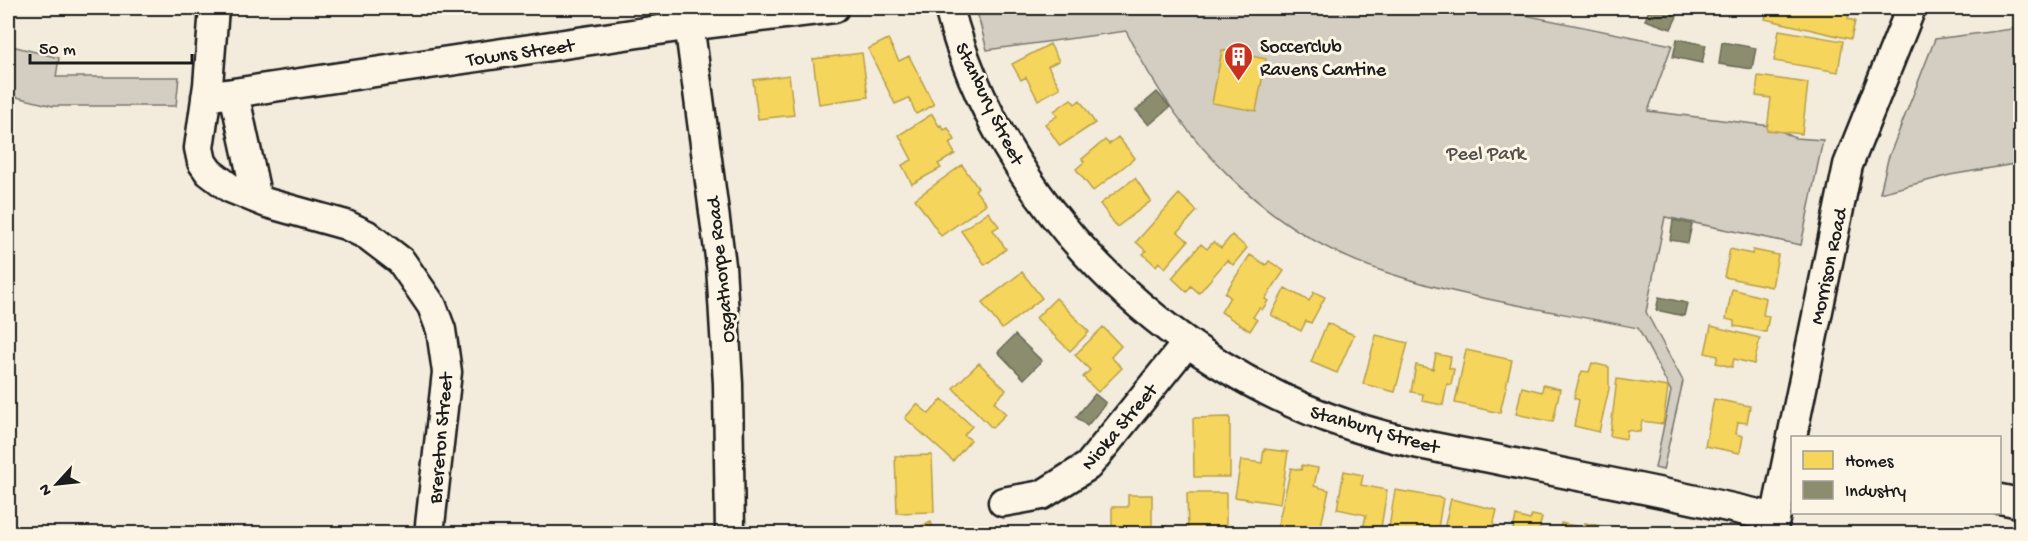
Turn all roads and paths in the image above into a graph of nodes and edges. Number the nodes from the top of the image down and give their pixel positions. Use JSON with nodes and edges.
{"nodes":[{"id":1,"x":214,"y":8,"type":"edge"},
{"id":2,"x":834,"y":8,"type":"edge"},
{"id":3,"x":949,"y":8,"type":"edge"},
{"id":4,"x":1911,"y":8,"type":"edge"},
{"id":5,"x":688,"y":17,"type":"edge"},
{"id":6,"x":220,"y":95,"type":"junction"},
{"id":7,"x":257,"y":199,"type":"junction"},
{"id":8,"x":1187,"y":343,"type":"junction"},
{"id":9,"x":1794,"y":436,"type":"edge"},
{"id":10,"x":1791,"y":452,"type":"edge"},
{"id":11,"x":2001,"y":499,"type":"edge"},
{"id":12,"x":1003,"y":502,"type":"dead end"},
{"id":13,"x":2020,"y":503,"type":"edge"},
{"id":14,"x":1774,"y":526,"type":"edge"},
{"id":15,"x":429,"y":534,"type":"edge"},
{"id":16,"x":730,"y":534,"type":"edge"}],
"edges":[{"from":1,"to":6,"type":"street","name":"Brereton Street"},
{"from":2,"to":5,"type":"street","name":"Towns Street"},
{"from":3,"to":8,"type":"street","name":"Stanbury Street"},
{"from":4,"to":9,"type":"street","name":"Morrison Road"},
{"from":5,"to":6,"type":"street","name":"Towns Street"},
{"from":5,"to":16,"type":"street","name":"Osgathorpe Road"},
{"from":6,"to":7,"type":"street","name":"Brereton Street"},
{"from":6,"to":7,"type":"street","name":"Brereton Street"},
{"from":7,"to":15,"type":"street","name":"Brereton Street"},
{"from":8,"to":12,"type":"street","name":"Nioka Street"},
{"from":8,"to":14,"type":"street","name":"Stanbury Street"},
{"from":10,"to":14,"type":"street","name":"Morrison Road"},
{"from":11,"to":13,"type":"street"}]}
